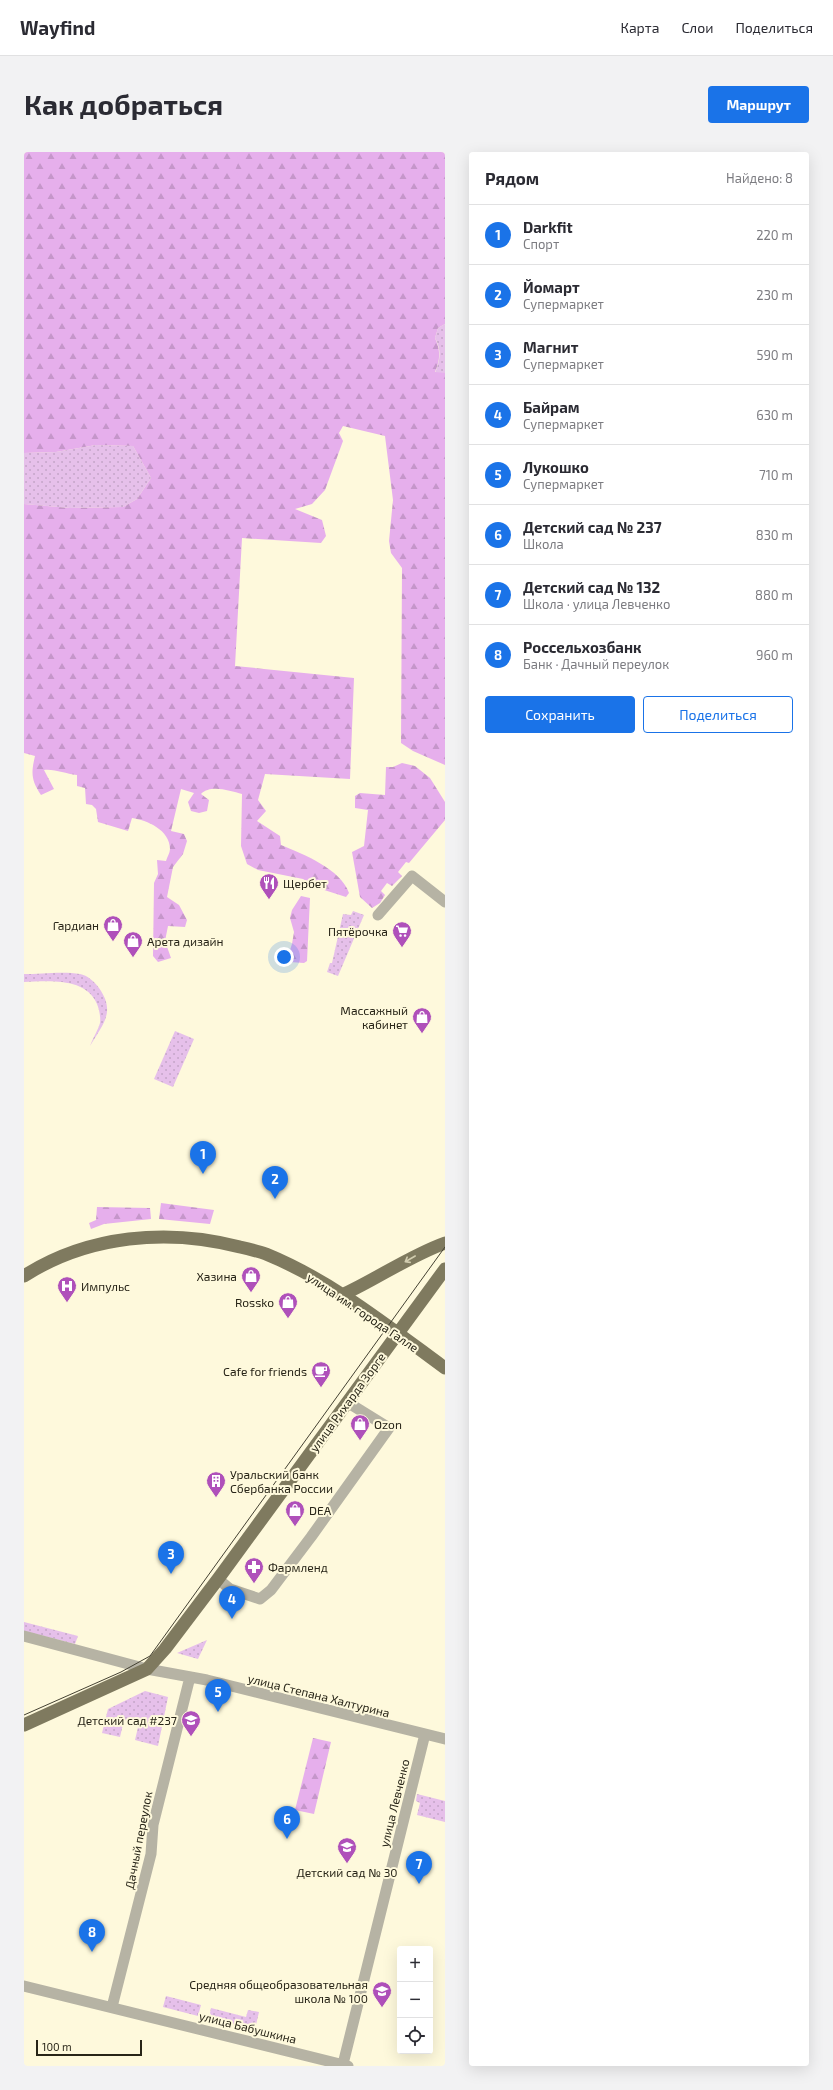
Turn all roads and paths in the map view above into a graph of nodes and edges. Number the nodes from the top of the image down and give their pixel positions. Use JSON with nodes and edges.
{"nodes":[{"id":1,"x":445,"y":902,"type":"edge"},
{"id":2,"x":378,"y":915,"type":"dead end"},
{"id":3,"x":445,"y":1243,"type":"edge"},
{"id":4,"x":445,"y":1268,"type":"edge"},
{"id":5,"x":25,"y":1272,"type":"edge"},
{"id":6,"x":342,"y":1296,"type":"junction"},
{"id":7,"x":398,"y":1333,"type":"junction"},
{"id":8,"x":445,"y":1368,"type":"edge"},
{"id":9,"x":347,"y":1402,"type":"junction"},
{"id":10,"x":218,"y":1579,"type":"junction"},
{"id":11,"x":24,"y":1636,"type":"edge"},
{"id":12,"x":147,"y":1669,"type":"junction"},
{"id":13,"x":190,"y":1677,"type":"junction"},
{"id":14,"x":24,"y":1725,"type":"edge"},
{"id":15,"x":425,"y":1734,"type":"junction"},
{"id":16,"x":445,"y":1739,"type":"edge"},
{"id":17,"x":24,"y":1986,"type":"edge"},
{"id":18,"x":112,"y":2007,"type":"junction"},
{"id":19,"x":346,"y":2065,"type":"edge"}],
"edges":[{"from":1,"to":2,"type":"street"},
{"from":3,"to":6,"type":"main road","one_way":true},
{"from":4,"to":7,"type":"main road","name":"улица Рихарда Зорге"},
{"from":5,"to":6,"type":"main road","name":"улица им. города Галле"},
{"from":6,"to":7,"type":"main road","name":"улица им. города Галле"},
{"from":7,"to":8,"type":"main road","name":"улица им. города Галле"},
{"from":7,"to":9,"type":"main road","name":"улица Рихарда Зорге"},
{"from":9,"to":10,"type":"main road","name":"улица Рихарда Зорге"},
{"from":9,"to":10,"type":"street"},
{"from":10,"to":12,"type":"main road","name":"улица Рихарда Зорге"},
{"from":11,"to":12,"type":"street","name":"улица Степана Халтурина"},
{"from":12,"to":13,"type":"street","name":"улица Степана Халтурина"},
{"from":12,"to":14,"type":"main road"},
{"from":13,"to":15,"type":"street","name":"улица Степана Халтурина"},
{"from":13,"to":18,"type":"street","name":"Дачный переулок"},
{"from":15,"to":16,"type":"street","name":"улица Степана Халтурина"},
{"from":15,"to":19,"type":"street","name":"улица Левченко"},
{"from":17,"to":18,"type":"street","name":"улица Бабушкина"},
{"from":18,"to":19,"type":"street","name":"улица Бабушкина"}]}
